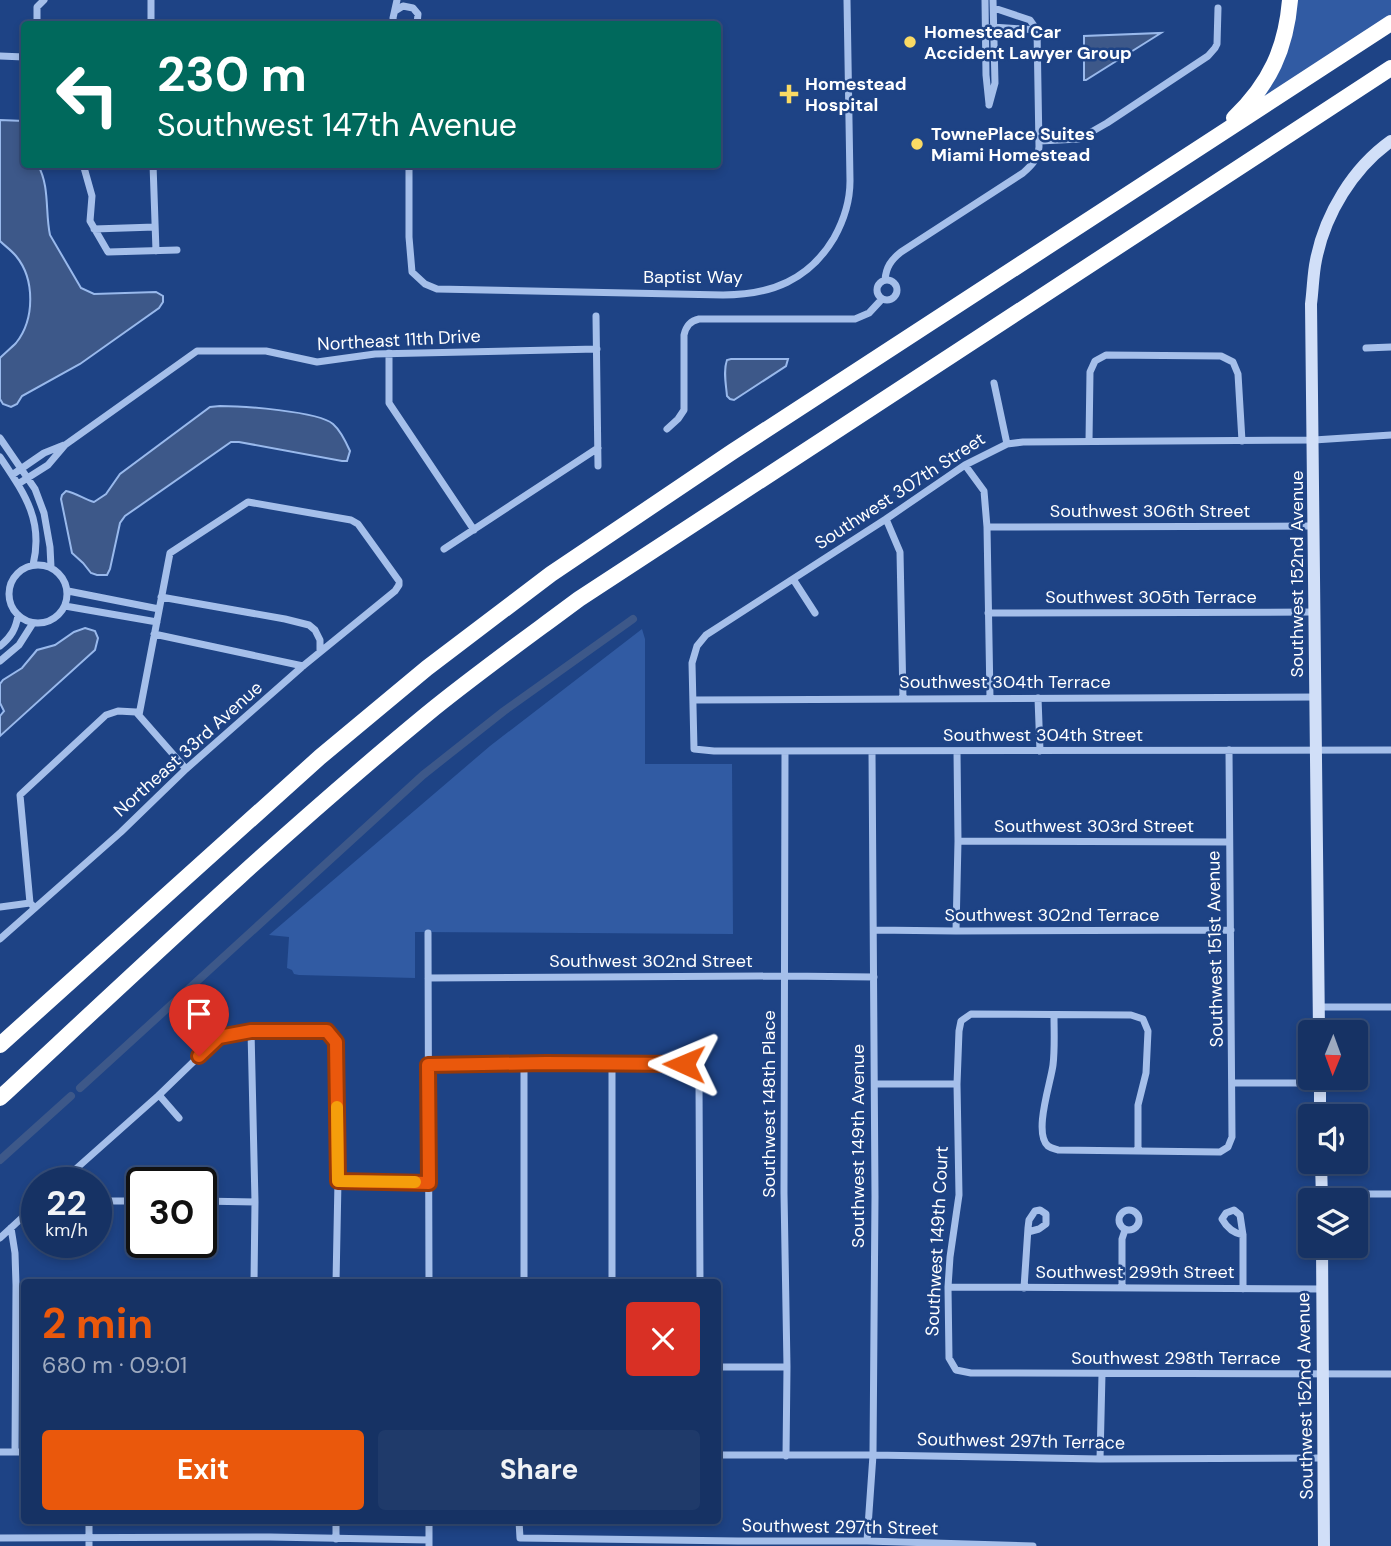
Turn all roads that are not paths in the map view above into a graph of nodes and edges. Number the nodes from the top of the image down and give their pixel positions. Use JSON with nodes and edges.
{"nodes":[{"id":1,"x":44,"y":0,"type":"edge"},
{"id":2,"x":151,"y":0,"type":"edge"},
{"id":3,"x":397,"y":0,"type":"edge"},
{"id":4,"x":413,"y":0,"type":"edge"},
{"id":5,"x":847,"y":0,"type":"edge"},
{"id":6,"x":985,"y":0,"type":"edge"},
{"id":7,"x":1290,"y":0,"type":"edge"},
{"id":8,"x":993,"y":4,"type":"edge"},
{"id":9,"x":1218,"y":8,"type":"dead end"},
{"id":10,"x":415,"y":10,"type":"junction"},
{"id":11,"x":395,"y":12,"type":"junction"},
{"id":12,"x":985,"y":15,"type":"junction"},
{"id":13,"x":1021,"y":16,"type":"junction"},
{"id":14,"x":37,"y":21,"type":"edge"},
{"id":15,"x":151,"y":21,"type":"edge"},
{"id":16,"x":394,"y":21,"type":"edge"},
{"id":17,"x":418,"y":21,"type":"edge"},
{"id":18,"x":1391,"y":23,"type":"edge"},
{"id":19,"x":994,"y":28,"type":"junction"},
{"id":20,"x":1016,"y":29,"type":"junction"},
{"id":21,"x":1037,"y":30,"type":"junction"},
{"id":22,"x":0,"y":57,"type":"edge"},
{"id":23,"x":21,"y":57,"type":"edge"},
{"id":24,"x":1391,"y":68,"type":"edge"},
{"id":25,"x":1221,"y":135,"type":"junction"},
{"id":26,"x":1040,"y":141,"type":"junction"},
{"id":27,"x":1391,"y":141,"type":"edge"},
{"id":28,"x":84,"y":168,"type":"edge"},
{"id":29,"x":153,"y":168,"type":"edge"},
{"id":30,"x":409,"y":168,"type":"edge"},
{"id":31,"x":155,"y":227,"type":"junction"},
{"id":32,"x":94,"y":229,"type":"junction"},
{"id":33,"x":177,"y":250,"type":"dead end"},
{"id":34,"x":156,"y":251,"type":"junction"},
{"id":35,"x":885,"y":280,"type":"junction"},
{"id":36,"x":882,"y":299,"type":"junction"},
{"id":37,"x":596,"y":316,"type":"dead end"},
{"id":38,"x":1366,"y":348,"type":"dead end"},
{"id":39,"x":1391,"y":348,"type":"edge"},
{"id":40,"x":597,"y":349,"type":"junction"},
{"id":41,"x":389,"y":353,"type":"junction"},
{"id":42,"x":994,"y":383,"type":"dead end"},
{"id":43,"x":667,"y":429,"type":"dead end"},
{"id":44,"x":1391,"y":435,"type":"edge"},
{"id":45,"x":0,"y":438,"type":"edge"},
{"id":46,"x":1242,"y":440,"type":"junction"},
{"id":47,"x":1314,"y":440,"type":"junction"},
{"id":48,"x":1089,"y":441,"type":"junction"},
{"id":49,"x":1007,"y":443,"type":"junction"},
{"id":50,"x":65,"y":445,"type":"junction"},
{"id":51,"x":598,"y":449,"type":"junction"},
{"id":52,"x":0,"y":457,"type":"edge"},
{"id":53,"x":965,"y":465,"type":"junction"},
{"id":54,"x":598,"y":466,"type":"dead end"},
{"id":55,"x":22,"y":468,"type":"junction"},
{"id":56,"x":12,"y":475,"type":"junction"},
{"id":57,"x":28,"y":478,"type":"junction"},
{"id":58,"x":18,"y":484,"type":"junction"},
{"id":59,"x":886,"y":519,"type":"junction"},
{"id":60,"x":1314,"y":526,"type":"junction"},
{"id":61,"x":987,"y":527,"type":"junction"},
{"id":62,"x":474,"y":530,"type":"junction"},
{"id":63,"x":444,"y":550,"type":"dead end"},
{"id":64,"x":33,"y":565,"type":"junction"},
{"id":65,"x":51,"y":567,"type":"junction"},
{"id":66,"x":793,"y":579,"type":"junction"},
{"id":67,"x":68,"y":592,"type":"junction"},
{"id":68,"x":161,"y":597,"type":"junction"},
{"id":69,"x":65,"y":606,"type":"junction"},
{"id":70,"x":159,"y":609,"type":"junction"},
{"id":71,"x":1315,"y":612,"type":"junction"},
{"id":72,"x":815,"y":613,"type":"dead end"},
{"id":73,"x":988,"y":613,"type":"junction"},
{"id":74,"x":18,"y":615,"type":"junction"},
{"id":75,"x":156,"y":622,"type":"junction"},
{"id":76,"x":33,"y":623,"type":"junction"},
{"id":77,"x":154,"y":634,"type":"junction"},
{"id":78,"x":0,"y":646,"type":"edge"},
{"id":79,"x":320,"y":651,"type":"junction"},
{"id":80,"x":0,"y":660,"type":"edge"},
{"id":81,"x":303,"y":666,"type":"junction"},
{"id":82,"x":1316,"y":697,"type":"junction"},
{"id":83,"x":990,"y":698,"type":"junction"},
{"id":84,"x":1038,"y":698,"type":"junction"},
{"id":85,"x":903,"y":699,"type":"junction"},
{"id":86,"x":693,"y":700,"type":"junction"},
{"id":87,"x":137,"y":714,"type":"junction"},
{"id":88,"x":1229,"y":750,"type":"junction"},
{"id":89,"x":1391,"y":750,"type":"edge"},
{"id":90,"x":872,"y":751,"type":"junction"},
{"id":91,"x":957,"y":751,"type":"junction"},
{"id":92,"x":1040,"y":751,"type":"junction"},
{"id":93,"x":1316,"y":751,"type":"junction"},
{"id":94,"x":785,"y":752,"type":"junction"},
{"id":95,"x":186,"y":769,"type":"junction"},
{"id":96,"x":958,"y":841,"type":"junction"},
{"id":97,"x":1230,"y":842,"type":"junction"},
{"id":98,"x":32,"y":905,"type":"junction"},
{"id":99,"x":0,"y":907,"type":"edge"},
{"id":100,"x":874,"y":930,"type":"junction"},
{"id":101,"x":1231,"y":930,"type":"junction"},
{"id":102,"x":956,"y":931,"type":"junction"},
{"id":103,"x":428,"y":933,"type":"dead end"},
{"id":104,"x":0,"y":939,"type":"edge"},
{"id":105,"x":785,"y":976,"type":"junction"},
{"id":106,"x":874,"y":977,"type":"junction"},
{"id":107,"x":428,"y":978,"type":"junction"},
{"id":108,"x":1319,"y":1007,"type":"junction"},
{"id":109,"x":1391,"y":1007,"type":"edge"},
{"id":110,"x":1054,"y":1015,"type":"junction"},
{"id":111,"x":1319,"y":1020,"type":"edge"},
{"id":112,"x":251,"y":1031,"type":"junction"},
{"id":113,"x":0,"y":1045,"type":"edge"},
{"id":114,"x":524,"y":1063,"type":"junction"},
{"id":115,"x":612,"y":1063,"type":"junction"},
{"id":116,"x":428,"y":1065,"type":"junction"},
{"id":117,"x":1298,"y":1082,"type":"edge"},
{"id":118,"x":1232,"y":1083,"type":"junction"},
{"id":119,"x":875,"y":1084,"type":"junction"},
{"id":120,"x":957,"y":1084,"type":"junction"},
{"id":121,"x":159,"y":1095,"type":"junction"},
{"id":122,"x":0,"y":1098,"type":"edge"},
{"id":123,"x":179,"y":1118,"type":"dead end"},
{"id":124,"x":1138,"y":1151,"type":"junction"},
{"id":125,"x":78,"y":1167,"type":"edge"},
{"id":126,"x":338,"y":1181,"type":"junction"},
{"id":127,"x":429,"y":1183,"type":"junction"},
{"id":128,"x":1391,"y":1194,"type":"edge"},
{"id":129,"x":1368,"y":1195,"type":"edge"},
{"id":130,"x":217,"y":1201,"type":"edge"},
{"id":131,"x":255,"y":1202,"type":"junction"},
{"id":132,"x":21,"y":1219,"type":"edge"},
{"id":133,"x":11,"y":1228,"type":"junction"},
{"id":134,"x":1125,"y":1230,"type":"dead end"},
{"id":135,"x":1028,"y":1232,"type":"dead end"},
{"id":136,"x":1243,"y":1235,"type":"dead end"},
{"id":137,"x":0,"y":1238,"type":"edge"},
{"id":138,"x":1322,"y":1258,"type":"edge"},
{"id":139,"x":254,"y":1279,"type":"edge"},
{"id":140,"x":336,"y":1279,"type":"edge"},
{"id":141,"x":429,"y":1279,"type":"edge"},
{"id":142,"x":524,"y":1279,"type":"edge"},
{"id":143,"x":612,"y":1279,"type":"edge"},
{"id":144,"x":700,"y":1279,"type":"edge"},
{"id":145,"x":20,"y":1285,"type":"edge"},
{"id":146,"x":948,"y":1287,"type":"junction"},
{"id":147,"x":1122,"y":1287,"type":"junction"},
{"id":148,"x":1024,"y":1288,"type":"junction"},
{"id":149,"x":1243,"y":1289,"type":"junction"},
{"id":150,"x":1322,"y":1289,"type":"junction"},
{"id":151,"x":721,"y":1367,"type":"edge"},
{"id":152,"x":787,"y":1367,"type":"junction"},
{"id":153,"x":15,"y":1369,"type":"junction"},
{"id":154,"x":21,"y":1369,"type":"edge"},
{"id":155,"x":962,"y":1372,"type":"joint"},
{"id":156,"x":1323,"y":1373,"type":"junction"},
{"id":157,"x":1102,"y":1374,"type":"junction"},
{"id":158,"x":1391,"y":1374,"type":"edge"},
{"id":159,"x":0,"y":1452,"type":"edge"},
{"id":160,"x":15,"y":1452,"type":"junction"},
{"id":161,"x":21,"y":1452,"type":"edge"},
{"id":162,"x":721,"y":1455,"type":"edge"},
{"id":163,"x":873,"y":1455,"type":"junction"},
{"id":164,"x":786,"y":1456,"type":"junction"},
{"id":165,"x":1324,"y":1458,"type":"junction"},
{"id":166,"x":1100,"y":1459,"type":"junction"},
{"id":167,"x":89,"y":1524,"type":"edge"},
{"id":168,"x":336,"y":1524,"type":"edge"},
{"id":169,"x":429,"y":1524,"type":"edge"},
{"id":170,"x":520,"y":1524,"type":"edge"},
{"id":171,"x":0,"y":1538,"type":"edge"},
{"id":172,"x":336,"y":1539,"type":"junction"},
{"id":173,"x":867,"y":1541,"type":"junction"},
{"id":174,"x":89,"y":1542,"type":"edge"},
{"id":175,"x":429,"y":1543,"type":"edge"},
{"id":176,"x":738,"y":1544,"type":"edge"},
{"id":177,"x":1033,"y":1546,"type":"edge"},
{"id":178,"x":1324,"y":1546,"type":"edge"}],
"edges":[{"from":1,"to":14,"type":"street"},
{"from":2,"to":15,"type":"street"},
{"from":3,"to":11,"type":"street"},
{"from":4,"to":10,"type":"street"},
{"from":5,"to":30,"type":"street","name":"Baptist Way"},
{"from":6,"to":12,"type":"street"},
{"from":7,"to":25,"type":"highway"},
{"from":8,"to":13,"type":"street"},
{"from":8,"to":19,"type":"street"},
{"from":9,"to":26,"type":"street"},
{"from":10,"to":11,"type":"street"},
{"from":10,"to":17,"type":"street"},
{"from":11,"to":16,"type":"street"},
{"from":12,"to":19,"type":"street"},
{"from":12,"to":19,"type":"street"},
{"from":13,"to":20,"type":"street"},
{"from":13,"to":21,"type":"street"},
{"from":18,"to":25,"type":"highway"},
{"from":19,"to":20,"type":"street"},
{"from":20,"to":21,"type":"street"},
{"from":21,"to":26,"type":"street"},
{"from":22,"to":23,"type":"street"},
{"from":24,"to":122,"type":"highway"},
{"from":25,"to":113,"type":"highway"},
{"from":26,"to":35,"type":"street"},
{"from":27,"to":47,"type":"street","name":"Southwest 152nd Avenue"},
{"from":28,"to":32,"type":"street"},
{"from":29,"to":31,"type":"street"},
{"from":31,"to":32,"type":"street"},
{"from":31,"to":34,"type":"street"},
{"from":32,"to":34,"type":"street"},
{"from":33,"to":34,"type":"street"},
{"from":35,"to":36,"type":"street"},
{"from":35,"to":36,"type":"street"},
{"from":36,"to":43,"type":"street"},
{"from":37,"to":40,"type":"street"},
{"from":38,"to":39,"type":"street"},
{"from":40,"to":41,"type":"street","name":"Northeast 11th Drive"},
{"from":40,"to":51,"type":"street"},
{"from":41,"to":50,"type":"street","name":"Northeast 11th Drive"},
{"from":41,"to":62,"type":"street"},
{"from":42,"to":49,"type":"street"},
{"from":44,"to":47,"type":"street","name":"Southwest 307th Street"},
{"from":45,"to":55,"type":"street"},
{"from":46,"to":47,"type":"street","name":"Southwest 307th Street"},
{"from":46,"to":48,"type":"street","name":"Southwest 307th Street"},
{"from":46,"to":48,"type":"street"},
{"from":47,"to":60,"type":"street","name":"Southwest 152nd Avenue"},
{"from":48,"to":49,"type":"street","name":"Southwest 307th Street"},
{"from":49,"to":53,"type":"street","name":"Southwest 307th Street"},
{"from":50,"to":55,"type":"street","name":"Northeast 11th Drive"},
{"from":50,"to":57,"type":"street","name":"Northeast 11th Drive"},
{"from":51,"to":54,"type":"street"},
{"from":51,"to":62,"type":"street"},
{"from":52,"to":56,"type":"street"},
{"from":53,"to":59,"type":"street","name":"Southwest 307th Street"},
{"from":53,"to":61,"type":"street"},
{"from":55,"to":56,"type":"street","name":"Northeast 11th Drive"},
{"from":55,"to":57,"type":"street"},
{"from":56,"to":58,"type":"street"},
{"from":57,"to":58,"type":"street","name":"Northeast 11th Drive"},
{"from":57,"to":65,"type":"street"},
{"from":58,"to":64,"type":"street"},
{"from":59,"to":66,"type":"street","name":"Southwest 307th Street"},
{"from":59,"to":85,"type":"street"},
{"from":60,"to":61,"type":"street","name":"Southwest 306th Street"},
{"from":60,"to":71,"type":"street","name":"Southwest 152nd Avenue"},
{"from":61,"to":73,"type":"street"},
{"from":62,"to":63,"type":"street"},
{"from":64,"to":65,"type":"street"},
{"from":64,"to":74,"type":"street"},
{"from":65,"to":67,"type":"street"},
{"from":66,"to":72,"type":"street"},
{"from":66,"to":86,"type":"street","name":"Southwest 307th Street"},
{"from":67,"to":69,"type":"street"},
{"from":67,"to":70,"type":"street"},
{"from":68,"to":70,"type":"street"},
{"from":68,"to":79,"type":"street"},
{"from":68,"to":79,"type":"street","name":"Northeast 33rd Avenue"},
{"from":69,"to":75,"type":"street"},
{"from":69,"to":76,"type":"street"},
{"from":70,"to":75,"type":"street"},
{"from":71,"to":73,"type":"street","name":"Southwest 305th Terrace"},
{"from":71,"to":82,"type":"street","name":"Southwest 152nd Avenue"},
{"from":73,"to":83,"type":"street"},
{"from":74,"to":76,"type":"street"},
{"from":74,"to":78,"type":"street"},
{"from":75,"to":77,"type":"street"},
{"from":76,"to":80,"type":"street"},
{"from":77,"to":81,"type":"street"},
{"from":77,"to":87,"type":"street"},
{"from":79,"to":81,"type":"street","name":"Northeast 33rd Avenue"},
{"from":81,"to":95,"type":"street","name":"Northeast 33rd Avenue"},
{"from":82,"to":84,"type":"street","name":"Southwest 304th Terrace"},
{"from":82,"to":93,"type":"street","name":"Southwest 152nd Avenue"},
{"from":83,"to":84,"type":"street","name":"Southwest 304th Terrace"},
{"from":83,"to":85,"type":"street","name":"Southwest 304th Terrace"},
{"from":84,"to":92,"type":"street"},
{"from":85,"to":86,"type":"street","name":"Southwest 304th Terrace"},
{"from":86,"to":94,"type":"street","name":"Southwest 304th Street"},
{"from":87,"to":95,"type":"street"},
{"from":87,"to":98,"type":"street"},
{"from":88,"to":92,"type":"street","name":"Southwest 304th Street"},
{"from":88,"to":93,"type":"street","name":"Southwest 304th Street"},
{"from":88,"to":97,"type":"street","name":"Southwest 151st Avenue"},
{"from":89,"to":93,"type":"street","name":"Southwest 304th Street"},
{"from":90,"to":91,"type":"street","name":"Southwest 304th Street"},
{"from":90,"to":94,"type":"street","name":"Southwest 304th Street"},
{"from":90,"to":100,"type":"street","name":"Southwest 149th Avenue"},
{"from":91,"to":92,"type":"street","name":"Southwest 304th Street"},
{"from":91,"to":96,"type":"street"},
{"from":93,"to":108,"type":"street","name":"Southwest 152nd Avenue"},
{"from":94,"to":105,"type":"street","name":"Southwest 148th Place"},
{"from":95,"to":98,"type":"street","name":"Northeast 33rd Avenue"},
{"from":96,"to":97,"type":"street","name":"Southwest 303rd Street"},
{"from":96,"to":102,"type":"street"},
{"from":97,"to":101,"type":"street","name":"Southwest 151st Avenue"},
{"from":98,"to":99,"type":"street"},
{"from":98,"to":104,"type":"street","name":"Northeast 33rd Avenue"},
{"from":100,"to":102,"type":"street","name":"Southwest 302nd Terrace"},
{"from":100,"to":106,"type":"street","name":"Southwest 149th Avenue"},
{"from":101,"to":102,"type":"street","name":"Southwest 302nd Terrace"},
{"from":101,"to":118,"type":"street","name":"Southwest 151st Avenue"},
{"from":103,"to":107,"type":"street"},
{"from":105,"to":106,"type":"street","name":"Southwest 302nd Street"},
{"from":105,"to":107,"type":"street","name":"Southwest 302nd Street"},
{"from":105,"to":152,"type":"street","name":"Southwest 148th Place"},
{"from":106,"to":119,"type":"street","name":"Southwest 149th Avenue"},
{"from":107,"to":116,"type":"street"},
{"from":108,"to":109,"type":"street"},
{"from":108,"to":111,"type":"street","name":"Southwest 152nd Avenue"},
{"from":110,"to":120,"type":"street","name":"Southwest 149th Court"},
{"from":110,"to":124,"type":"street"},
{"from":110,"to":124,"type":"street"},
{"from":112,"to":121,"type":"street"},
{"from":112,"to":126,"type":"street"},
{"from":112,"to":131,"type":"street"},
{"from":114,"to":115,"type":"street"},
{"from":114,"to":116,"type":"street"},
{"from":114,"to":142,"type":"street"},
{"from":115,"to":143,"type":"street"},
{"from":115,"to":144,"type":"street"},
{"from":116,"to":127,"type":"street"},
{"from":117,"to":118,"type":"street"},
{"from":118,"to":124,"type":"street","name":"Southwest 151st Avenue"},
{"from":119,"to":120,"type":"street"},
{"from":119,"to":163,"type":"street","name":"Southwest 149th Avenue"},
{"from":120,"to":146,"type":"street","name":"Southwest 149th Court"},
{"from":121,"to":123,"type":"street"},
{"from":121,"to":125,"type":"street"},
{"from":126,"to":127,"type":"street"},
{"from":126,"to":140,"type":"street"},
{"from":127,"to":141,"type":"street"},
{"from":128,"to":129,"type":"street"},
{"from":130,"to":131,"type":"street"},
{"from":131,"to":139,"type":"street"},
{"from":132,"to":133,"type":"street"},
{"from":133,"to":137,"type":"street"},
{"from":133,"to":145,"type":"street"},
{"from":134,"to":147,"type":"street"},
{"from":135,"to":148,"type":"street"},
{"from":136,"to":149,"type":"street"},
{"from":138,"to":150,"type":"street","name":"Southwest 152nd Avenue"},
{"from":145,"to":153,"type":"street"},
{"from":146,"to":148,"type":"street","name":"Southwest 299th Street"},
{"from":146,"to":155,"type":"street","name":"Southwest 149th Court"},
{"from":147,"to":148,"type":"street","name":"Southwest 299th Street"},
{"from":147,"to":149,"type":"street","name":"Southwest 299th Street"},
{"from":149,"to":150,"type":"street","name":"Southwest 299th Street"},
{"from":150,"to":156,"type":"street","name":"Southwest 152nd Avenue"},
{"from":151,"to":152,"type":"street"},
{"from":152,"to":164,"type":"street","name":"Southwest 148th Place"},
{"from":153,"to":154,"type":"street"},
{"from":153,"to":160,"type":"street"},
{"from":155,"to":157,"type":"street","name":"Southwest 298th Terrace"},
{"from":156,"to":157,"type":"street","name":"Southwest 298th Terrace"},
{"from":156,"to":158,"type":"street","name":"Southwest 298th Terrace"},
{"from":156,"to":165,"type":"street","name":"Southwest 152nd Avenue"},
{"from":157,"to":166,"type":"street"},
{"from":159,"to":160,"type":"street"},
{"from":160,"to":161,"type":"street"},
{"from":162,"to":164,"type":"street","name":"Southwest 297th Terrace"},
{"from":163,"to":164,"type":"street","name":"Southwest 297th Terrace"},
{"from":163,"to":166,"type":"street","name":"Southwest 297th Terrace"},
{"from":163,"to":173,"type":"street","name":"Southwest 149th Avenue"},
{"from":165,"to":166,"type":"street","name":"Southwest 297th Terrace"},
{"from":165,"to":178,"type":"street","name":"Southwest 152nd Avenue"},
{"from":167,"to":174,"type":"street"},
{"from":168,"to":172,"type":"street"},
{"from":169,"to":175,"type":"street"},
{"from":170,"to":176,"type":"street","name":"Southwest 297th Street"},
{"from":171,"to":174,"type":"street"},
{"from":172,"to":174,"type":"street"},
{"from":172,"to":175,"type":"street"},
{"from":173,"to":176,"type":"street","name":"Southwest 297th Street"},
{"from":173,"to":177,"type":"street","name":"Southwest 297th Street"}]}
